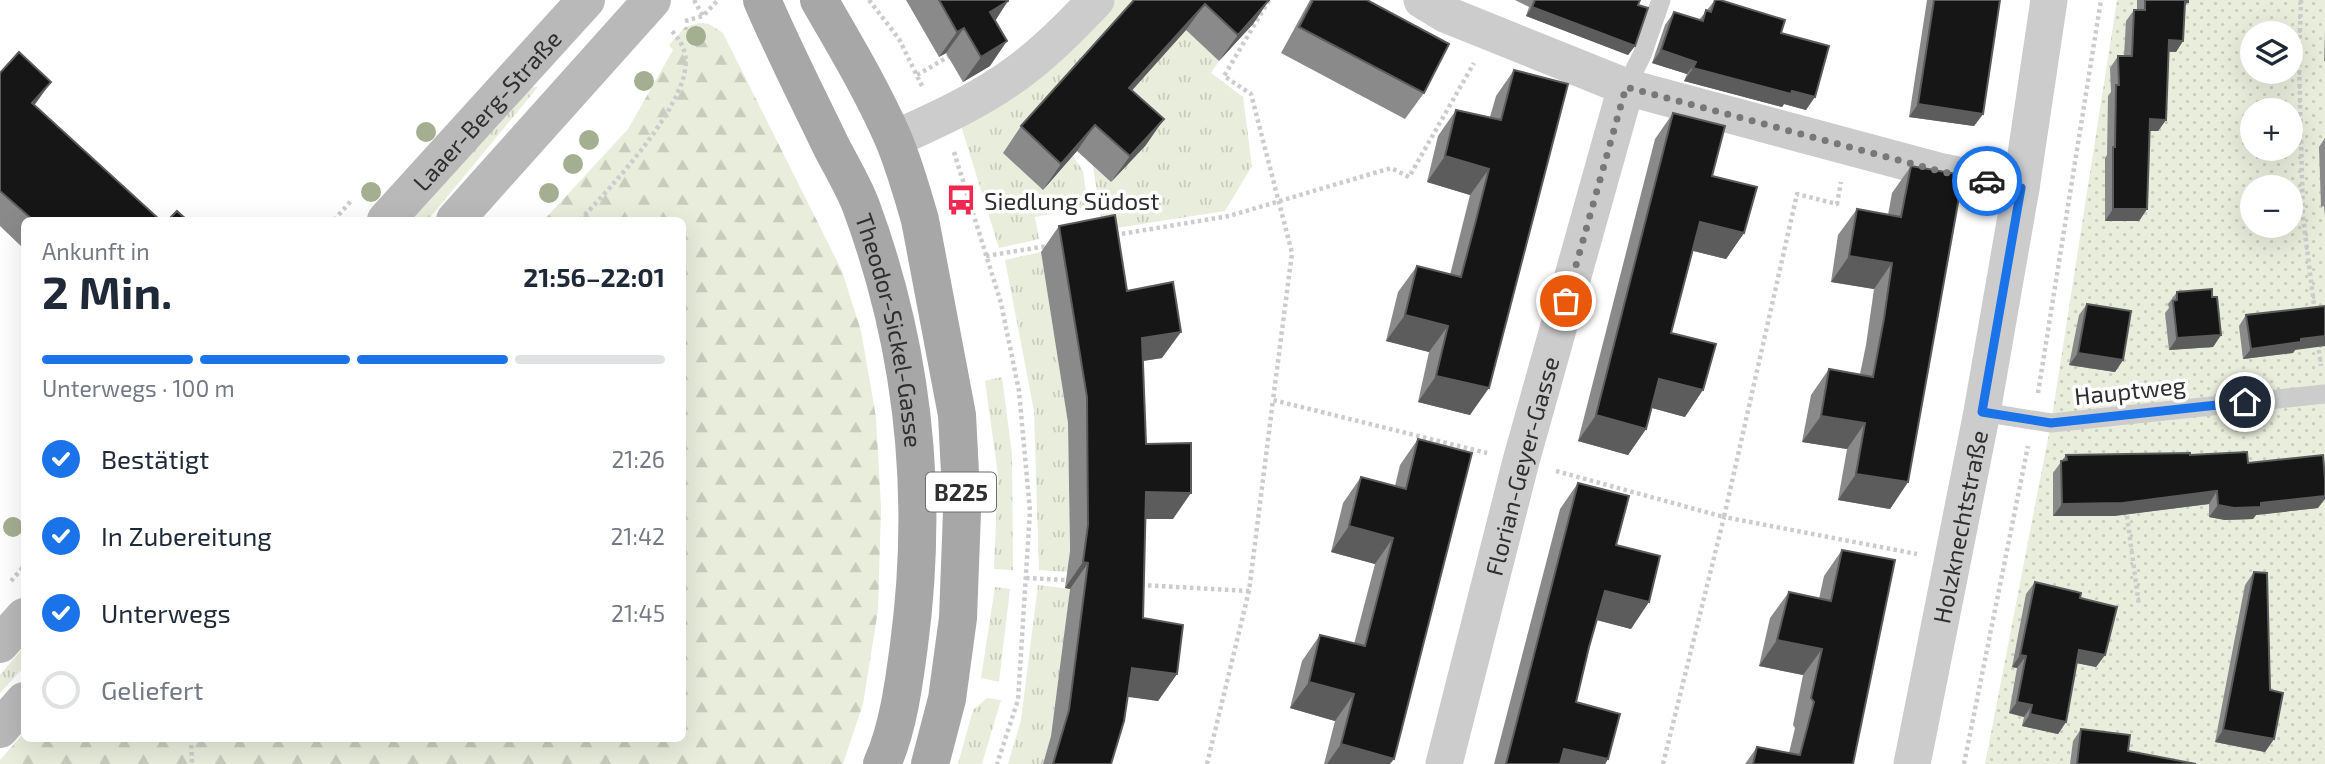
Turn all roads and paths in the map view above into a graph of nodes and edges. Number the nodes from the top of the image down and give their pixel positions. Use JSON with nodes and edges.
{"nodes":[{"id":1,"x":586,"y":0,"type":"edge"},
{"id":2,"x":652,"y":0,"type":"edge"},
{"id":3,"x":694,"y":0,"type":"edge"},
{"id":4,"x":718,"y":0,"type":"edge"},
{"id":5,"x":762,"y":0,"type":"edge"},
{"id":6,"x":819,"y":0,"type":"edge"},
{"id":7,"x":1096,"y":0,"type":"edge"},
{"id":8,"x":1269,"y":0,"type":"edge"},
{"id":9,"x":1422,"y":0,"type":"edge"},
{"id":10,"x":1661,"y":0,"type":"edge"},
{"id":11,"x":2049,"y":0,"type":"edge"},
{"id":12,"x":2101,"y":0,"type":"edge"},
{"id":13,"x":2301,"y":0,"type":"edge"},
{"id":14,"x":703,"y":16,"type":"junction"},
{"id":15,"x":1492,"y":32,"type":"junction"},
{"id":16,"x":962,"y":49,"type":"edge"},
{"id":17,"x":917,"y":75,"type":"dead end"},
{"id":18,"x":1626,"y":87,"type":"junction"},
{"id":19,"x":894,"y":139,"type":"junction"},
{"id":20,"x":2021,"y":188,"type":"junction"},
{"id":21,"x":1280,"y":201,"type":"junction"},
{"id":22,"x":389,"y":217,"type":"edge"},
{"id":23,"x":458,"y":217,"type":"edge"},
{"id":24,"x":583,"y":217,"type":"edge"},
{"id":25,"x":1110,"y":236,"type":"edge"},
{"id":26,"x":1055,"y":245,"type":"dead end"},
{"id":27,"x":986,"y":256,"type":"dead end"},
{"id":28,"x":2316,"y":326,"type":"edge"},
{"id":29,"x":2318,"y":339,"type":"edge"},
{"id":30,"x":2325,"y":394,"type":"edge"},
{"id":31,"x":1273,"y":400,"type":"dead end"},
{"id":32,"x":1982,"y":412,"type":"junction"},
{"id":33,"x":2033,"y":420,"type":"junction"},
{"id":34,"x":2125,"y":497,"type":"edge"},
{"id":35,"x":1952,"y":561,"type":"junction"},
{"id":36,"x":1026,"y":578,"type":"dead end"},
{"id":37,"x":1066,"y":580,"type":"dead end"},
{"id":38,"x":1140,"y":584,"type":"edge"},
{"id":39,"x":1249,"y":591,"type":"dead end"},
{"id":40,"x":2139,"y":605,"type":"dead end"},
{"id":41,"x":21,"y":621,"type":"edge"},
{"id":42,"x":0,"y":644,"type":"edge"},
{"id":43,"x":21,"y":704,"type":"edge"},
{"id":44,"x":0,"y":729,"type":"edge"},
{"id":45,"x":191,"y":742,"type":"edge"},
{"id":46,"x":192,"y":764,"type":"edge"},
{"id":47,"x":882,"y":764,"type":"edge"},
{"id":48,"x":930,"y":764,"type":"edge"},
{"id":49,"x":1444,"y":764,"type":"edge"},
{"id":50,"x":1663,"y":764,"type":"edge"},
{"id":51,"x":1912,"y":764,"type":"edge"},
{"id":52,"x":1964,"y":764,"type":"edge"}],
"edges":[{"from":1,"to":22,"type":"main road","name":"Laaer-Berg-Straße"},
{"from":2,"to":23,"type":"main road","name":"Laaer-Berg-Straße"},
{"from":3,"to":14,"type":"path"},
{"from":4,"to":14,"type":"path"},
{"from":5,"to":47,"type":"main road","name":"Theodor-Sickel-Gasse","number":"B225"},
{"from":6,"to":19,"type":"main road","name":"Theodor-Sickel-Gasse","number":"B225"},
{"from":7,"to":19,"type":"street"},
{"from":8,"to":21,"type":"path"},
{"from":9,"to":15,"type":"street"},
{"from":10,"to":18,"type":"lane"},
{"from":11,"to":20,"type":"street","name":"Holzknechtstraße"},
{"from":12,"to":33,"type":"path"},
{"from":13,"to":28,"type":"path"},
{"from":14,"to":24,"type":"path"},
{"from":15,"to":18,"type":"street"},
{"from":15,"to":21,"type":"path"},
{"from":16,"to":17,"type":"path"},
{"from":18,"to":20,"type":"street"},
{"from":18,"to":49,"type":"street","name":"Florian-Geyer-Gasse"},
{"from":19,"to":48,"type":"main road","name":"Theodor-Sickel-Gasse","number":"B225"},
{"from":20,"to":32,"type":"street","name":"Holzknechtstraße"},
{"from":21,"to":25,"type":"path"},
{"from":21,"to":31,"type":"path"},
{"from":26,"to":27,"type":"path"},
{"from":29,"to":30,"type":"path"},
{"from":30,"to":33,"type":"lane","name":"Hauptweg"},
{"from":32,"to":33,"type":"lane","name":"Hauptweg"},
{"from":32,"to":35,"type":"street","name":"Holzknechtstraße"},
{"from":33,"to":52,"type":"path"},
{"from":34,"to":40,"type":"path"},
{"from":35,"to":50,"type":"path"},
{"from":35,"to":51,"type":"street","name":"Holzknechtstraße"},
{"from":36,"to":37,"type":"path"},
{"from":38,"to":39,"type":"path"},
{"from":41,"to":42,"type":"main road"},
{"from":43,"to":44,"type":"main road"},
{"from":45,"to":46,"type":"path"}]}
